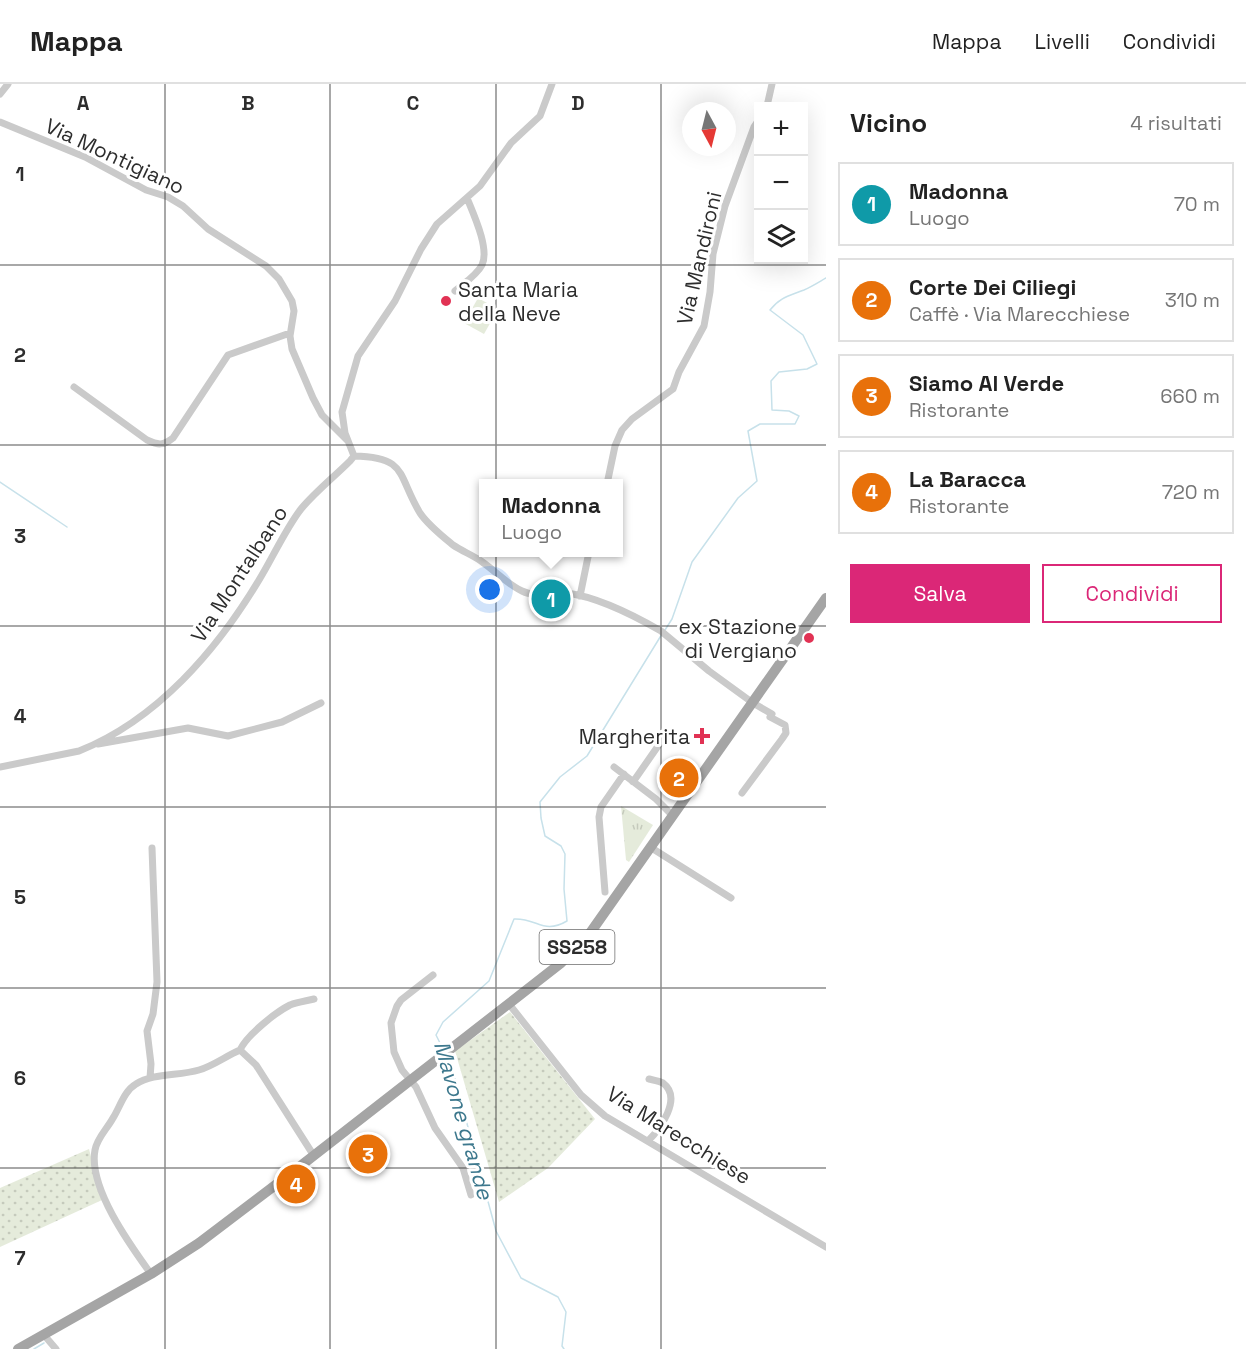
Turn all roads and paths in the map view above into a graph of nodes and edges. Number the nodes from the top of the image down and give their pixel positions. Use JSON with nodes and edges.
{"nodes":[{"id":1,"x":8,"y":84,"type":"edge"},
{"id":2,"x":552,"y":84,"type":"edge"},
{"id":3,"x":772,"y":84,"type":"edge"},
{"id":4,"x":0,"y":94,"type":"edge"},
{"id":5,"x":768,"y":102,"type":"edge"},
{"id":6,"x":0,"y":122,"type":"edge"},
{"id":7,"x":754,"y":127,"type":"edge"},
{"id":8,"x":466,"y":198,"type":"junction"},
{"id":9,"x":455,"y":291,"type":"dead end"},
{"id":10,"x":290,"y":333,"type":"junction"},
{"id":11,"x":74,"y":387,"type":"dead end"},
{"id":12,"x":348,"y":441,"type":"junction"},
{"id":13,"x":354,"y":456,"type":"junction"},
{"id":14,"x":608,"y":479,"type":"edge"},
{"id":15,"x":588,"y":557,"type":"edge"},
{"id":16,"x":580,"y":596,"type":"junction"},
{"id":17,"x":826,"y":598,"type":"edge"},
{"id":18,"x":321,"y":703,"type":"dead end"},
{"id":19,"x":753,"y":703,"type":"junction"},
{"id":20,"x":665,"y":736,"type":"dead end"},
{"id":21,"x":90,"y":746,"type":"junction"},
{"id":22,"x":0,"y":767,"type":"edge"},
{"id":23,"x":614,"y":767,"type":"dead end"},
{"id":24,"x":624,"y":774,"type":"junction"},
{"id":25,"x":633,"y":782,"type":"junction"},
{"id":26,"x":742,"y":793,"type":"dead end"},
{"id":27,"x":674,"y":812,"type":"junction"},
{"id":28,"x":650,"y":847,"type":"junction"},
{"id":29,"x":152,"y":848,"type":"dead end"},
{"id":30,"x":604,"y":892,"type":"dead end"},
{"id":31,"x":731,"y":898,"type":"dead end"},
{"id":32,"x":432,"y":975,"type":"dead end"},
{"id":33,"x":314,"y":999,"type":"dead end"},
{"id":34,"x":509,"y":1004,"type":"junction"},
{"id":35,"x":240,"y":1050,"type":"junction"},
{"id":36,"x":150,"y":1078,"type":"junction"},
{"id":37,"x":649,"y":1079,"type":"dead end"},
{"id":38,"x":410,"y":1081,"type":"junction"},
{"id":39,"x":648,"y":1141,"type":"junction"},
{"id":40,"x":314,"y":1156,"type":"junction"},
{"id":41,"x":471,"y":1195,"type":"dead end"},
{"id":42,"x":826,"y":1247,"type":"edge"},
{"id":43,"x":151,"y":1274,"type":"junction"},
{"id":44,"x":44,"y":1335,"type":"junction"},
{"id":45,"x":18,"y":1349,"type":"edge"},
{"id":46,"x":56,"y":1349,"type":"edge"}],
"edges":[{"from":1,"to":4,"type":"street"},
{"from":2,"to":8,"type":"street"},
{"from":3,"to":5,"type":"street"},
{"from":6,"to":10,"type":"street","name":"Via Montigiano"},
{"from":7,"to":14,"type":"street","name":"Via Mandironi"},
{"from":8,"to":9,"type":"street"},
{"from":8,"to":12,"type":"street"},
{"from":10,"to":11,"type":"street"},
{"from":10,"to":12,"type":"street","name":"Via Montigiano"},
{"from":12,"to":13,"type":"street"},
{"from":13,"to":16,"type":"street"},
{"from":13,"to":21,"type":"street","name":"Via Montalbano"},
{"from":15,"to":16,"type":"street"},
{"from":16,"to":19,"type":"street"},
{"from":17,"to":19,"type":"main road","number":"SS258"},
{"from":18,"to":21,"type":"street","name":"Via Montalbano"},
{"from":19,"to":26,"type":"street"},
{"from":19,"to":27,"type":"main road","number":"SS258"},
{"from":20,"to":25,"type":"street"},
{"from":21,"to":22,"type":"street","name":"Via Montalbano"},
{"from":23,"to":24,"type":"street"},
{"from":24,"to":25,"type":"street"},
{"from":24,"to":30,"type":"street"},
{"from":25,"to":27,"type":"street"},
{"from":27,"to":28,"type":"main road","number":"SS258"},
{"from":28,"to":31,"type":"street"},
{"from":28,"to":34,"type":"main road","number":"SS258"},
{"from":29,"to":36,"type":"street"},
{"from":32,"to":38,"type":"street"},
{"from":33,"to":35,"type":"street"},
{"from":34,"to":38,"type":"main road","number":"SS258"},
{"from":34,"to":39,"type":"street","name":"Via Marecchiese"},
{"from":35,"to":36,"type":"street"},
{"from":35,"to":40,"type":"street"},
{"from":36,"to":43,"type":"street"},
{"from":37,"to":39,"type":"street"},
{"from":38,"to":40,"type":"main road","number":"SS258"},
{"from":38,"to":41,"type":"street"},
{"from":39,"to":42,"type":"street","name":"Via Marecchiese"},
{"from":40,"to":43,"type":"main road","number":"SS258"},
{"from":43,"to":44,"type":"main road","number":"SS258"},
{"from":44,"to":45,"type":"main road","number":"SS258"},
{"from":44,"to":46,"type":"street"}]}
